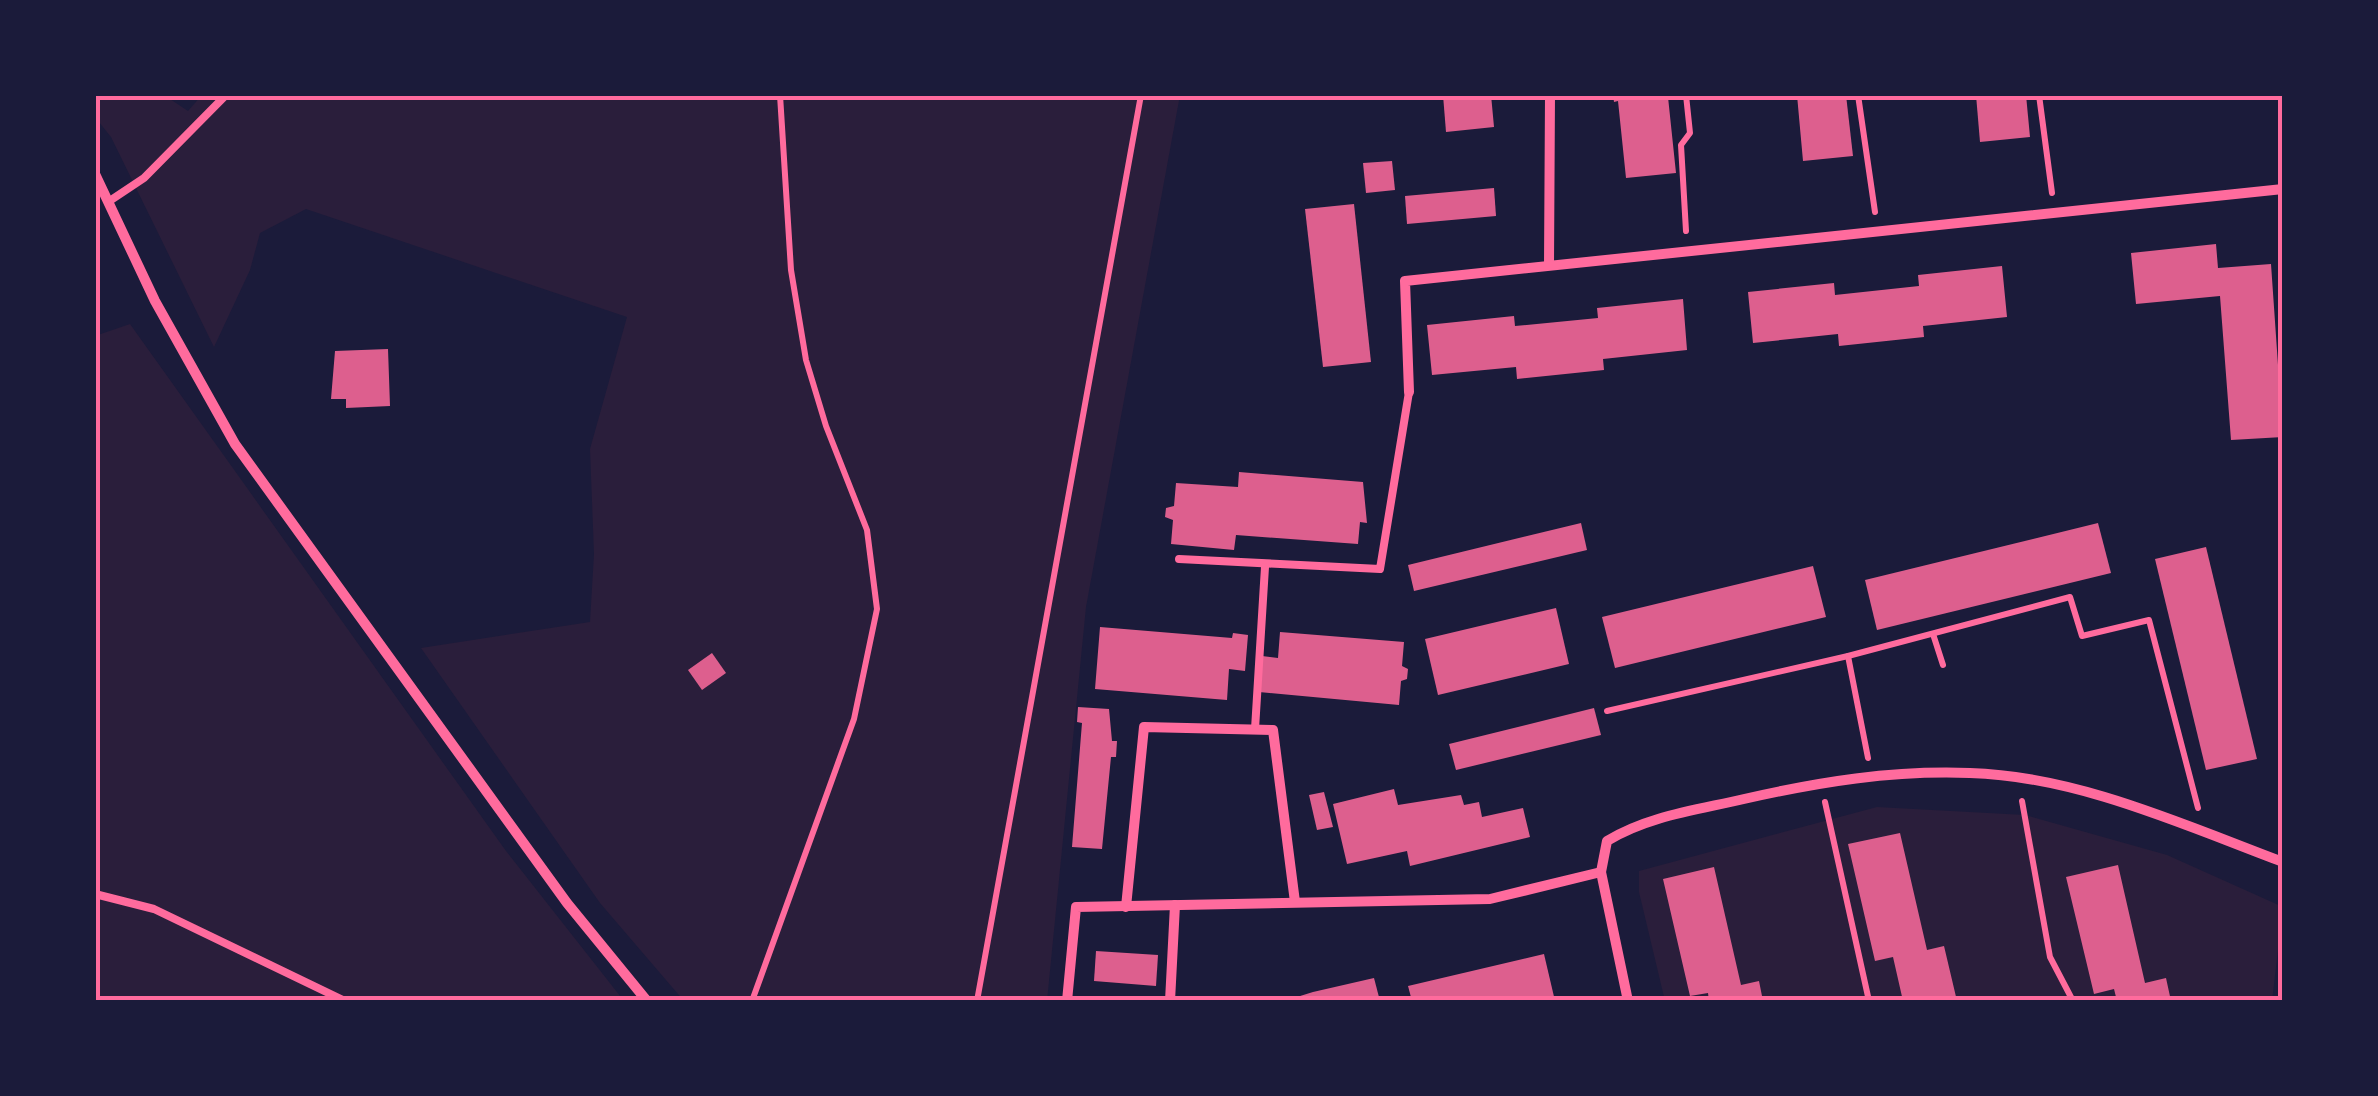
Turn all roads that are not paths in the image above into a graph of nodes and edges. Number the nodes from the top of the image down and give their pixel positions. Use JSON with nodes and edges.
{"nodes":[{"id":1,"x":226,"y":95,"type":"edge"},
{"id":2,"x":1550,"y":95,"type":"edge"},
{"id":3,"x":95,"y":174,"type":"edge"},
{"id":4,"x":2283,"y":189,"type":"edge"},
{"id":5,"x":108,"y":202,"type":"junction"},
{"id":6,"x":1549,"y":265,"type":"junction"},
{"id":7,"x":1409,"y":392,"type":"joint"},
{"id":8,"x":1179,"y":558,"type":"dead end"},
{"id":9,"x":1265,"y":567,"type":"junction"},
{"id":10,"x":1255,"y":729,"type":"junction"},
{"id":11,"x":2283,"y":862,"type":"edge"},
{"id":12,"x":1601,"y":872,"type":"junction"},
{"id":13,"x":95,"y":894,"type":"edge"},
{"id":14,"x":1295,"y":902,"type":"junction"},
{"id":15,"x":1176,"y":905,"type":"junction"},
{"id":16,"x":1126,"y":907,"type":"junction"},
{"id":17,"x":345,"y":1001,"type":"edge"},
{"id":18,"x":647,"y":1001,"type":"edge"},
{"id":19,"x":1068,"y":1001,"type":"edge"},
{"id":20,"x":1170,"y":1001,"type":"edge"},
{"id":21,"x":1628,"y":1001,"type":"edge"}],
"edges":[{"from":1,"to":5,"type":"lane"},
{"from":2,"to":6,"type":"street"},
{"from":3,"to":5,"type":"street"},
{"from":4,"to":6,"type":"street"},
{"from":5,"to":18,"type":"street"},
{"from":6,"to":7,"type":"street"},
{"from":7,"to":9,"type":"lane"},
{"from":8,"to":9,"type":"lane"},
{"from":9,"to":10,"type":"lane"},
{"from":10,"to":14,"type":"street"},
{"from":10,"to":16,"type":"street"},
{"from":11,"to":12,"type":"street"},
{"from":12,"to":14,"type":"street"},
{"from":12,"to":21,"type":"street"},
{"from":13,"to":17,"type":"lane"},
{"from":14,"to":15,"type":"street"},
{"from":15,"to":16,"type":"street"},
{"from":15,"to":20,"type":"street"},
{"from":16,"to":19,"type":"street"}]}
